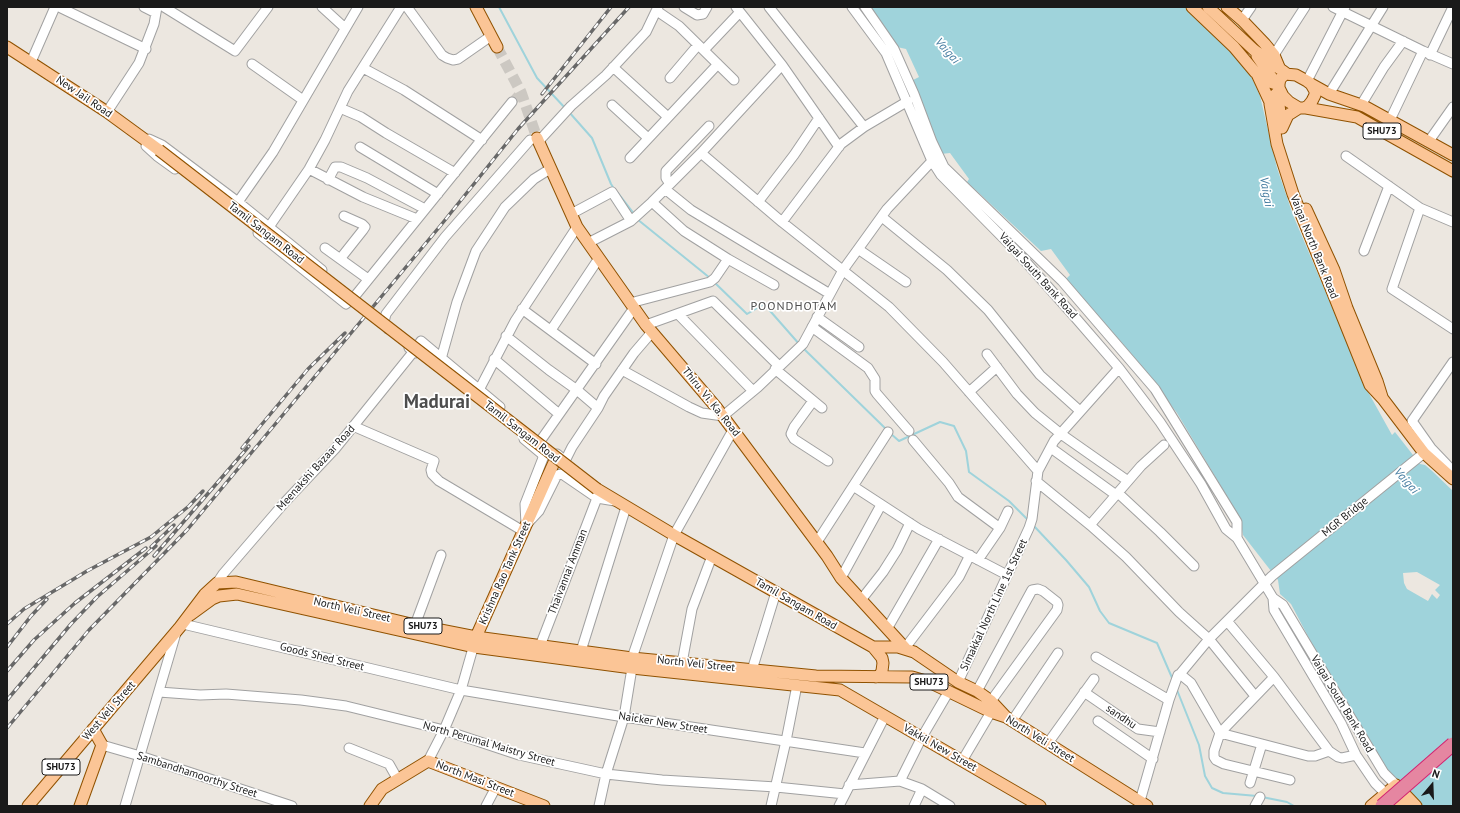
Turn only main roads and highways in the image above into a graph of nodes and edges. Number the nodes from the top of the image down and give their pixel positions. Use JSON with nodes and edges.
{"nodes":[{"id":1,"x":476,"y":7,"type":"edge"},
{"id":2,"x":1192,"y":7,"type":"edge"},
{"id":3,"x":1208,"y":7,"type":"edge"},
{"id":4,"x":1227,"y":7,"type":"edge"},
{"id":5,"x":7,"y":47,"type":"edge"},
{"id":6,"x":497,"y":47,"type":"tunnel mouth"},
{"id":7,"x":1254,"y":50,"type":"junction"},
{"id":8,"x":1283,"y":70,"type":"junction"},
{"id":9,"x":1256,"y":72,"type":"junction"},
{"id":10,"x":1309,"y":82,"type":"junction"},
{"id":11,"x":1280,"y":89,"type":"junction"},
{"id":12,"x":1270,"y":102,"type":"junction"},
{"id":13,"x":1302,"y":108,"type":"junction"},
{"id":14,"x":1282,"y":128,"type":"junction"},
{"id":15,"x":535,"y":140,"type":"tunnel mouth"},
{"id":16,"x":159,"y":150,"type":"joint"},
{"id":17,"x":1453,"y":155,"type":"edge"},
{"id":18,"x":1453,"y":171,"type":"edge"},
{"id":19,"x":1385,"y":402,"type":"junction"},
{"id":20,"x":560,"y":459,"type":"junction"},
{"id":21,"x":1453,"y":478,"type":"edge"},
{"id":22,"x":217,"y":583,"type":"junction"},
{"id":23,"x":237,"y":594,"type":"junction"},
{"id":24,"x":183,"y":624,"type":"junction"},
{"id":25,"x":475,"y":642,"type":"junction"},
{"id":26,"x":873,"y":647,"type":"junction"},
{"id":27,"x":905,"y":648,"type":"junction"},
{"id":28,"x":632,"y":663,"type":"junction"},
{"id":29,"x":846,"y":677,"type":"junction"},
{"id":30,"x":876,"y":677,"type":"junction"},
{"id":31,"x":840,"y":690,"type":"junction"},
{"id":32,"x":991,"y":707,"type":"junction"},
{"id":33,"x":93,"y":729,"type":"junction"},
{"id":34,"x":1453,"y":744,"type":"edge"},
{"id":35,"x":1384,"y":800,"type":"edge"},
{"id":36,"x":1400,"y":802,"type":"edge"},
{"id":37,"x":1144,"y":804,"type":"edge"},
{"id":38,"x":28,"y":806,"type":"edge"},
{"id":39,"x":80,"y":806,"type":"edge"},
{"id":40,"x":370,"y":806,"type":"edge"},
{"id":41,"x":544,"y":806,"type":"edge"},
{"id":42,"x":1040,"y":806,"type":"edge"},
{"id":43,"x":1371,"y":806,"type":"edge"},
{"id":44,"x":1416,"y":806,"type":"edge"}],
"edges":[{"from":1,"to":6,"type":"main road"},
{"from":2,"to":9,"type":"main road"},
{"from":3,"to":7,"type":"main road","number":"SHU73"},
{"from":4,"to":8,"type":"main road"},
{"from":5,"to":16,"type":"main road","name":"New Jail Road"},
{"from":7,"to":8,"type":"main road","number":"SHU73"},
{"from":7,"to":11,"type":"main road","number":"SHU73"},
{"from":8,"to":10,"type":"main road","number":"SHU73"},
{"from":8,"to":11,"type":"main road"},
{"from":9,"to":11,"type":"main road"},
{"from":9,"to":12,"type":"main road","name":"Vaigai North Bank Road"},
{"from":10,"to":13,"type":"main road"},
{"from":10,"to":17,"type":"main road","number":"SHU73"},
{"from":11,"to":12,"type":"main road"},
{"from":11,"to":13,"type":"main road","number":"SHU73"},
{"from":11,"to":14,"type":"main road","name":"Vaigai North Bank Road"},
{"from":12,"to":19,"type":"main road","name":"Vaigai North Bank Road"},
{"from":13,"to":14,"type":"main road"},
{"from":13,"to":18,"type":"main road","number":"SHU73"},
{"from":14,"to":19,"type":"main road","name":"Vaigai North Bank Road"},
{"from":15,"to":27,"type":"main road","name":"Thiru. Vi. Ka. Road"},
{"from":16,"to":20,"type":"main road","name":"Tamil Sangam Road","bridge":true},
{"from":19,"to":21,"type":"main road","name":"Vaigai North Bank Road"},
{"from":20,"to":25,"type":"main road","name":"Krishna Rao Tank Street"},
{"from":20,"to":26,"type":"main road","name":"Tamil Sangam Road","bridge":true},
{"from":22,"to":23,"type":"main road"},
{"from":22,"to":24,"type":"main road","name":"West Veli Street","number":"SHU73"},
{"from":22,"to":25,"type":"main road","name":"North Veli Street","number":"SHU73"},
{"from":23,"to":24,"type":"main road","name":"West Veli Street","number":"SHU73"},
{"from":23,"to":25,"type":"main road","name":"North Veli Street","number":"SHU73"},
{"from":24,"to":33,"type":"main road","name":"West Veli Street","number":"SHU73"},
{"from":25,"to":28,"type":"main road","name":"North Veli Street","number":"SHU73"},
{"from":25,"to":28,"type":"main road","name":"North Veli Street","number":"SHU73"},
{"from":26,"to":27,"type":"main road"},
{"from":26,"to":30,"type":"main road"},
{"from":27,"to":32,"type":"main road"},
{"from":28,"to":29,"type":"main road","name":"North Veli Street","number":"SHU73"},
{"from":28,"to":31,"type":"main road","name":"North Veli Street","number":"SHU73"},
{"from":29,"to":30,"type":"main road","name":"North Veli Street","number":"SHU73"},
{"from":29,"to":31,"type":"main road"},
{"from":30,"to":32,"type":"main road","name":"North Veli Street","number":"SHU73"},
{"from":31,"to":42,"type":"main road","name":"Vakkil New Street"},
{"from":32,"to":37,"type":"main road","name":"North Veli Street","number":"SHU73"},
{"from":33,"to":38,"type":"main road","name":"West Veli Street","number":"SHU73"},
{"from":33,"to":39,"type":"main road"},
{"from":34,"to":35,"type":"highway","bridge":true},
{"from":35,"to":36,"type":"main road","name":"Vaigai South Bank Road"},
{"from":35,"to":36,"type":"main road","name":"Vaigai South Bank Road"},
{"from":35,"to":43,"type":"main road"},
{"from":36,"to":44,"type":"main road","name":"Vaigai South Bank Road"},
{"from":40,"to":41,"type":"main road","name":"North Masi Street"}]}
